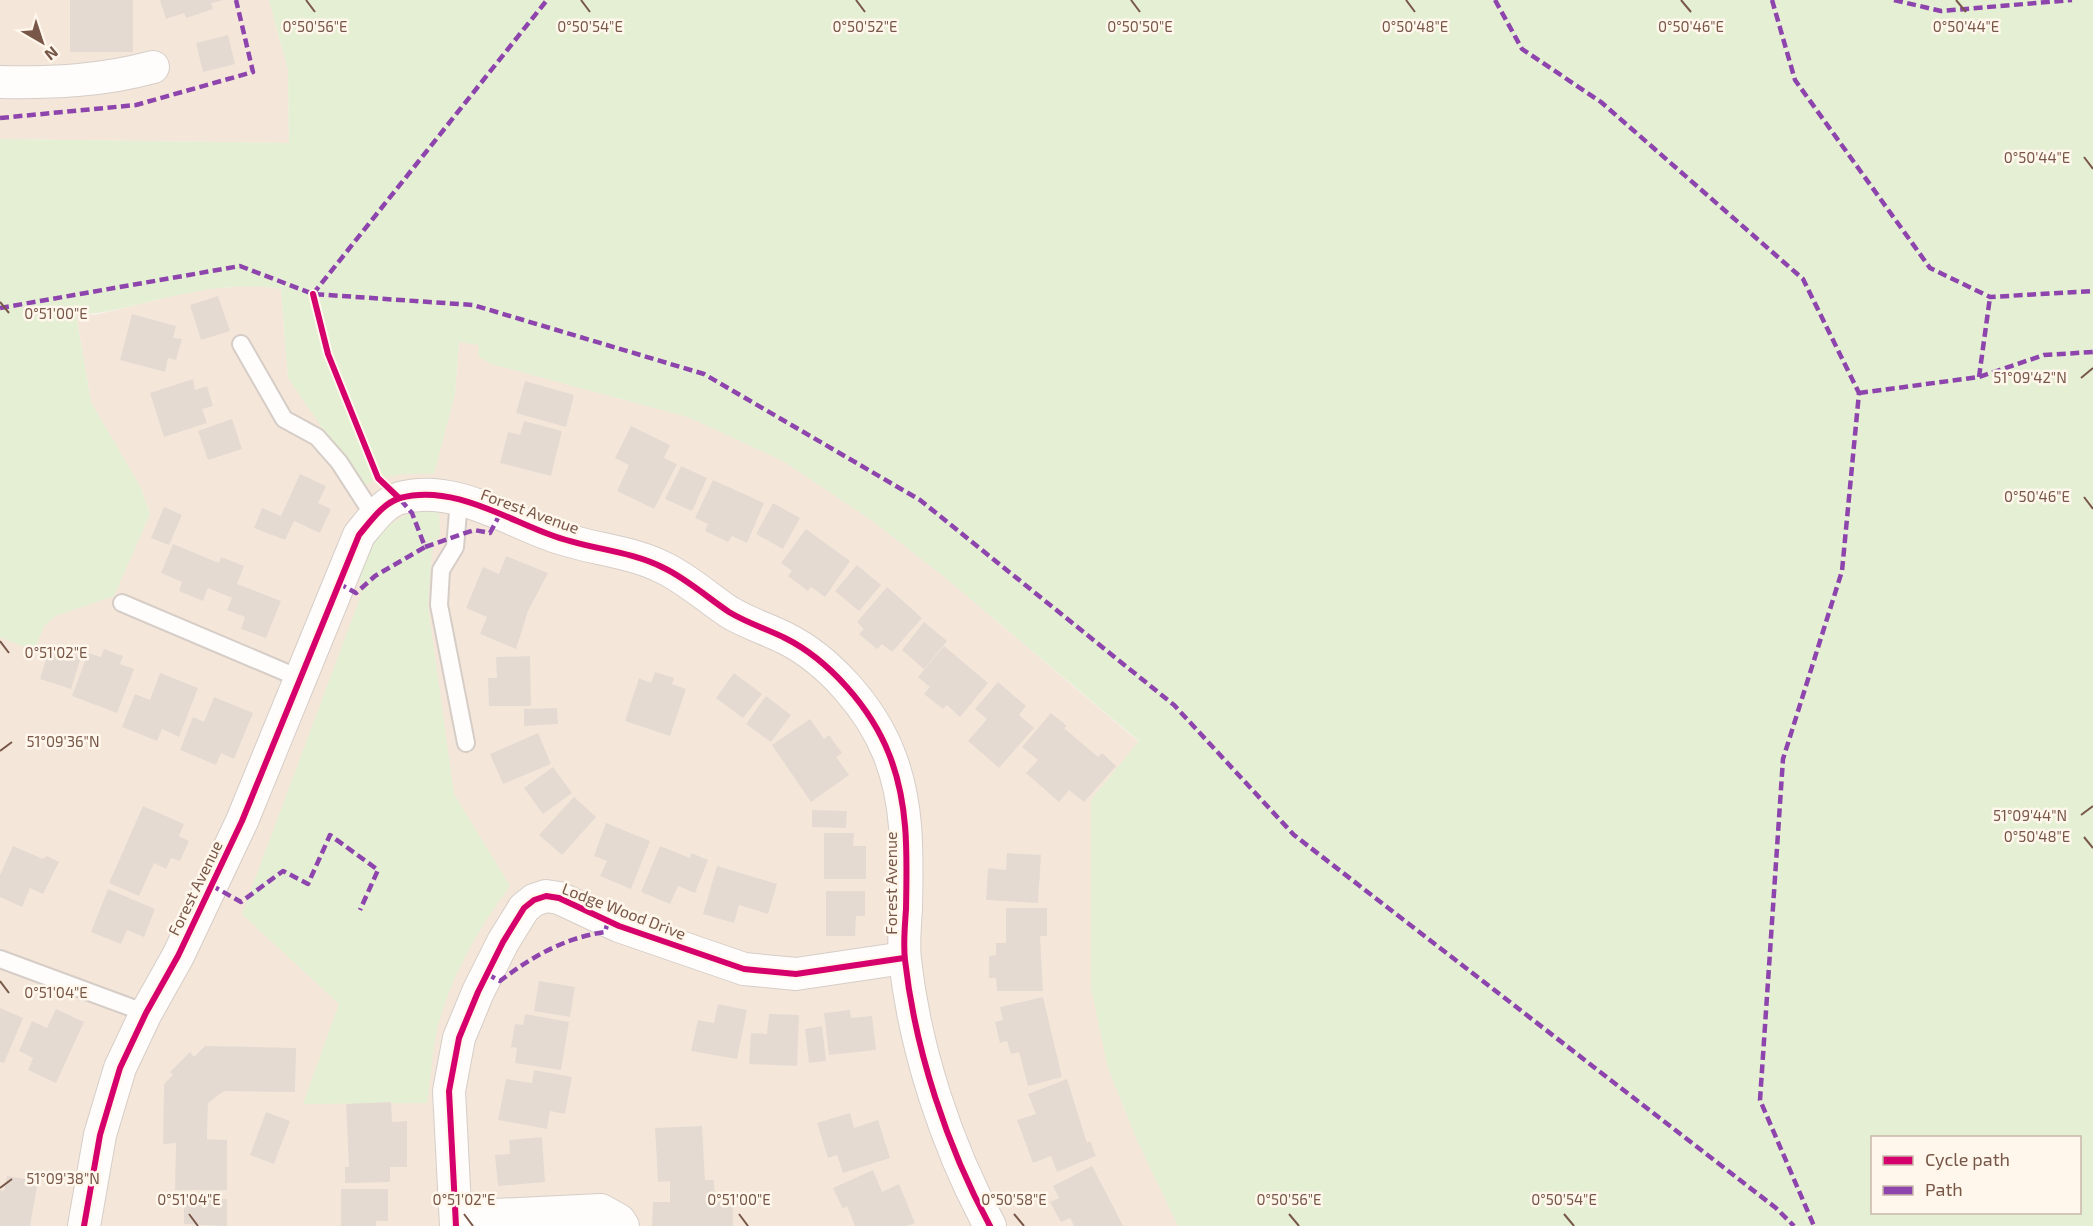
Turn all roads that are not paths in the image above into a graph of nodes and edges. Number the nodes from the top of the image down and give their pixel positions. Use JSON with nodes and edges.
{"nodes":[{"id":1,"x":153,"y":67,"type":"dead end"},
{"id":2,"x":0,"y":82,"type":"edge"},
{"id":3,"x":242,"y":344,"type":"dead end"},
{"id":4,"x":459,"y":501,"type":"junction"},
{"id":5,"x":374,"y":516,"type":"junction"},
{"id":6,"x":122,"y":603,"type":"dead end"},
{"id":7,"x":299,"y":678,"type":"junction"},
{"id":8,"x":466,"y":743,"type":"dead end"},
{"id":9,"x":0,"y":958,"type":"edge"},
{"id":10,"x":904,"y":958,"type":"junction"},
{"id":11,"x":146,"y":1013,"type":"junction"},
{"id":12,"x":456,"y":1221,"type":"edge"},
{"id":13,"x":84,"y":1226,"type":"edge"},
{"id":14,"x":623,"y":1226,"type":"edge"},
{"id":15,"x":990,"y":1226,"type":"edge"}],
"edges":[{"from":1,"to":2,"type":"street"},
{"from":3,"to":5,"type":"lane"},
{"from":4,"to":5,"type":"street","name":"Forest Avenue"},
{"from":4,"to":8,"type":"lane"},
{"from":4,"to":10,"type":"street","name":"Forest Avenue"},
{"from":5,"to":7,"type":"street","name":"Forest Avenue"},
{"from":6,"to":7,"type":"lane"},
{"from":7,"to":11,"type":"street","name":"Forest Avenue"},
{"from":9,"to":11,"type":"lane"},
{"from":10,"to":12,"type":"street","name":"Lodge Wood Drive"},
{"from":10,"to":15,"type":"street","name":"Forest Avenue"},
{"from":11,"to":13,"type":"street","name":"Forest Avenue"},
{"from":12,"to":14,"type":"street"}]}
